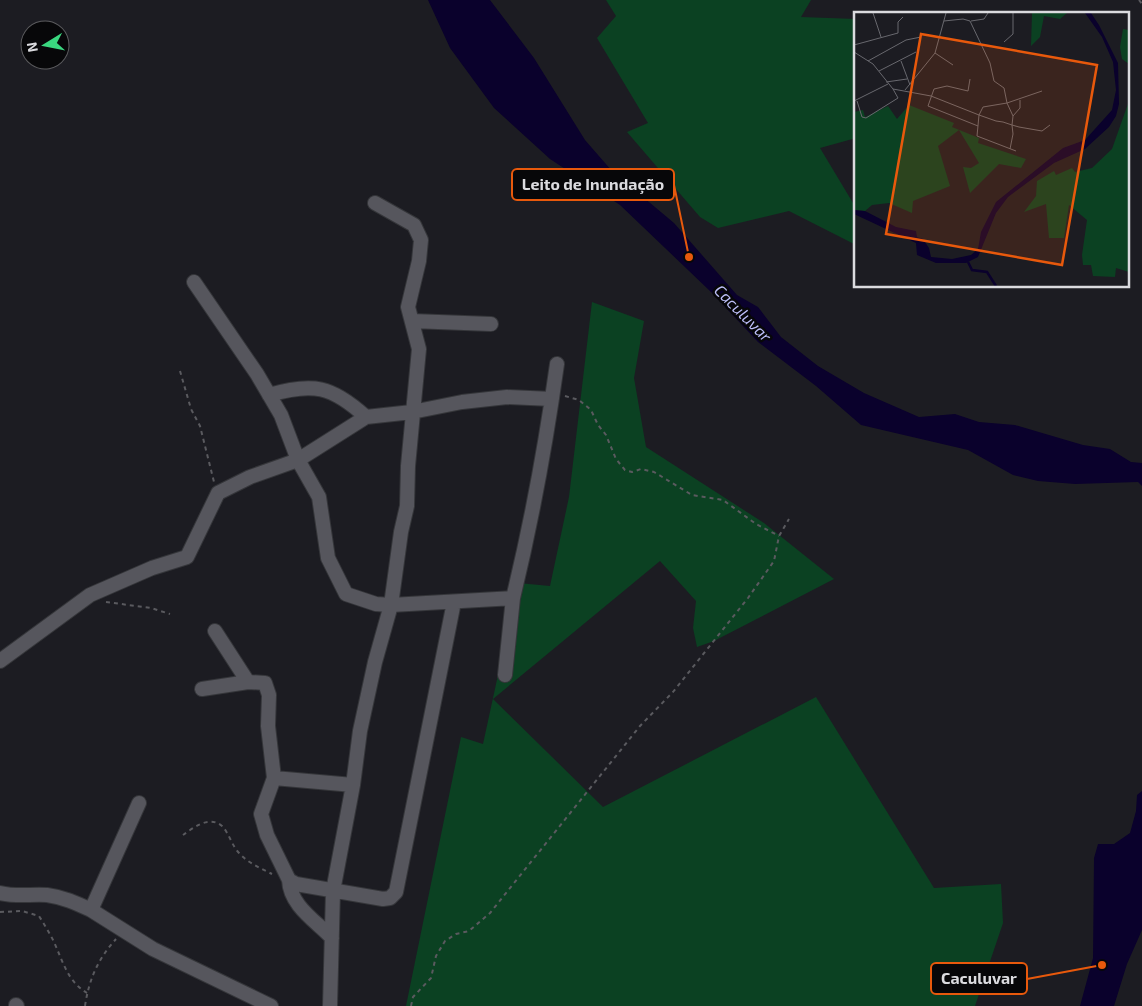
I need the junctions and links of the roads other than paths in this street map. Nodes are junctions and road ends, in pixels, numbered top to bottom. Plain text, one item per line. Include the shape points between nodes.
1 (375, 203) dead end
2 (194, 282) dead end
3 (412, 320) junction
4 (491, 324) dead end
5 (557, 364) dead end
6 (269, 394) junction
7 (552, 397) junction
8 (412, 412) junction
9 (366, 417) junction
10 (298, 460) junction
11 (512, 598) junction
12 (454, 602) junction
13 (391, 605) junction
14 (216, 631) dead end
15 (0, 661) edge
16 (505, 675) dead end
17 (248, 682) junction
18 (202, 689) dead end
19 (274, 778) junction
20 (353, 784) junction
21 (140, 803) dead end
22 (289, 880) junction
23 (333, 891) junction
24 (0, 893) edge
25 (91, 910) junction
26 (332, 938) junction
27 (272, 1006) edge
28 (330, 1006) edge

1 - 3 street via 414,226 421,240 408,306
2 - 6 street
3 - 4 street
3 - 8 street via 419,349
5 - 7 street
6 - 9 street via 312,387 331,392
6 - 10 street via 281,415
7 - 8 street via 507,397
7 - 11 street via 536,500
8 - 9 street
8 - 13 street via 407,506 400,532
9 - 10 street
10 - 13 street via 319,497 328,558 346,594 376,604
10 - 15 street via 250,477 218,494 187,557 152,568 90,595
11 - 12 street
11 - 16 street
12 - 13 street
12 - 23 street via 396,892 383,899
13 - 20 street via 360,731
14 - 17 street
17 - 18 street
17 - 19 street via 265,683 268,689
19 - 20 street
19 - 22 street via 261,814 267,835
20 - 23 street
21 - 25 street
22 - 23 street
22 - 26 street via 289,889 302,911
23 - 26 street
24 - 25 street via 17,897 46,895
25 - 27 street via 153,949
26 - 28 street

